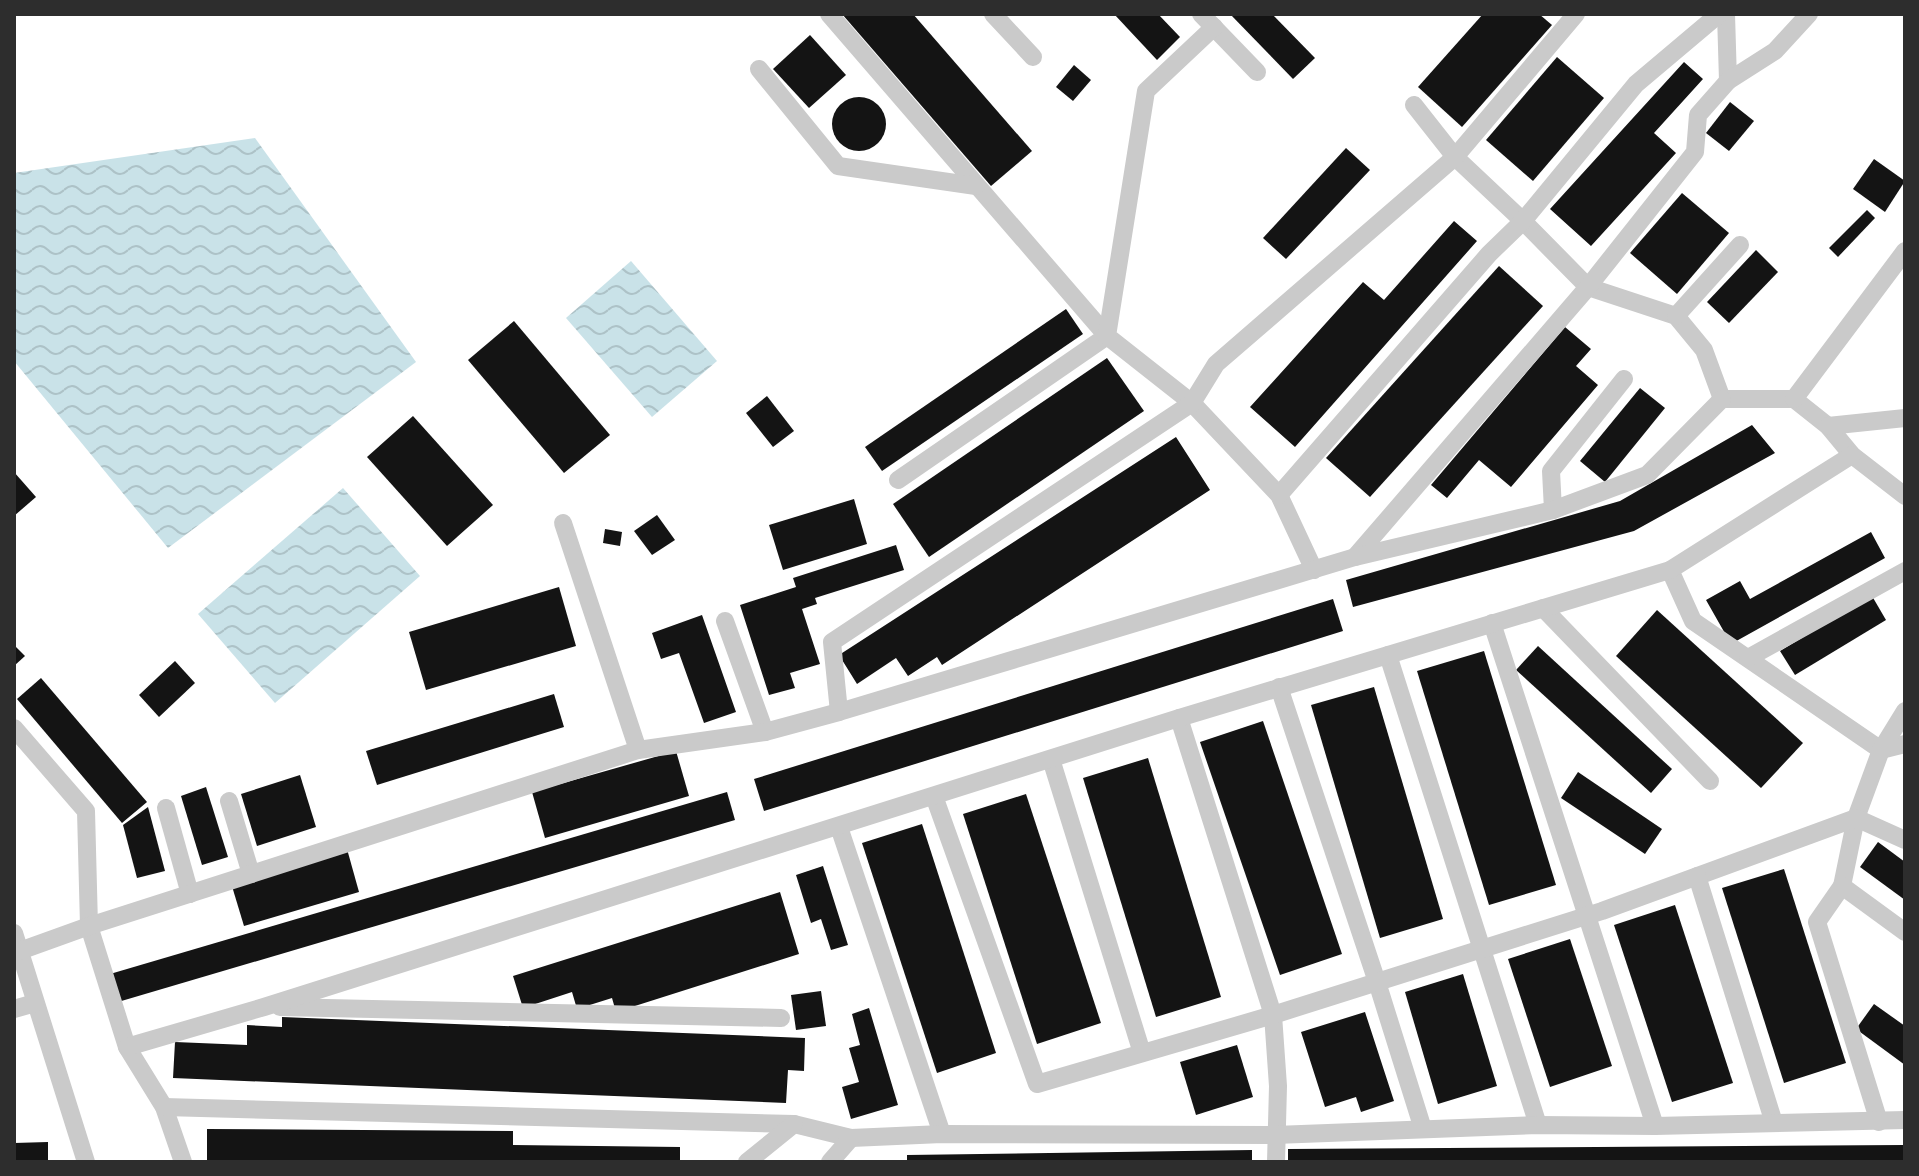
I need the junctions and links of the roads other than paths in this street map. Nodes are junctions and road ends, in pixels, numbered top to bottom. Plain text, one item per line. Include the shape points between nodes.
1 (829, 14) edge
2 (993, 14) edge
3 (1576, 14) edge
4 (1719, 14) edge
5 (1726, 14) edge
6 (1809, 14) edge
7 (1207, 21) edge
8 (1033, 57) dead end
9 (759, 69) dead end
10 (1257, 72) dead end
11 (1728, 81) junction
12 (1414, 105) dead end
13 (1455, 157) junction
14 (976, 186) junction
15 (1523, 221) junction
16 (1740, 245) dead end
17 (1905, 251) edge
18 (1588, 287) junction
19 (1676, 316) junction
20 (1107, 336) junction
21 (1624, 379) dead end
22 (1722, 399) junction
23 (1794, 399) junction
24 (1192, 403) junction
25 (1905, 418) edge
26 (1828, 426) junction
27 (1852, 455) junction
28 (898, 480) dead end
29 (1279, 495) junction
30 (1905, 496) edge
31 (1553, 510) junction
32 (563, 523) dead end
33 (1355, 557) junction
34 (1314, 570) junction
35 (1670, 570) junction
36 (1905, 571) edge
37 (1543, 608) junction
38 (725, 621) dead end
39 (1492, 623) junction
40 (1388, 655) junction
41 (1748, 658) junction
42 (1279, 687) junction
43 (1905, 711) edge
44 (839, 712) junction
45 (1179, 718) junction
46 (14, 728) edge
47 (765, 732) junction
48 (1905, 744) edge
49 (638, 750) junction
50 (1881, 750) junction
51 (1051, 759) junction
52 (1710, 781) dead end
53 (934, 796) junction
54 (229, 801) dead end
55 (166, 808) dead end
56 (1856, 818) junction
57 (839, 827) junction
58 (1905, 840) edge
59 (251, 874) junction
60 (1697, 876) junction
61 (1842, 886) junction
62 (190, 894) junction
63 (1587, 916) junction
64 (89, 926) junction
65 (1905, 932) edge
66 (16, 946) edge
67 (1481, 949) junction
68 (1377, 982) junction
69 (35, 1003) junction
70 (264, 1007) junction
71 (14, 1009) edge
72 (1273, 1015) junction
73 (781, 1018) dead end
74 (127, 1047) junction
75 (1142, 1053) junction
76 (164, 1107) junction
77 (1905, 1120) edge
78 (1879, 1122) junction
79 (1774, 1123) junction
80 (794, 1124) junction
81 (1538, 1125) junction
82 (1655, 1126) junction
83 (1423, 1129) junction
84 (942, 1134) junction
85 (1275, 1135) junction
86 (851, 1138) junction
87 (86, 1162) edge
88 (183, 1162) edge
89 (747, 1162) edge
90 (830, 1162) edge
91 (1276, 1162) edge

1 - 14 lane
2 - 8 lane
3 - 13 lane
4 - 15 lane via 1636,84
5 - 11 lane
6 - 11 lane via 1775,51
7 - 10 lane
7 - 20 lane via 1146,91
9 - 14 lane via 838,166
11 - 18 lane via 1698,115 1695,152
12 - 13 lane
13 - 15 lane
13 - 24 lane via 1216,364
14 - 20 lane
15 - 18 lane
15 - 29 lane
16 - 19 lane
17 - 23 lane
18 - 19 lane
18 - 33 lane
19 - 22 lane via 1704,350
20 - 24 lane
20 - 28 lane
21 - 31 lane via 1551,471
22 - 23 lane
22 - 31 lane via 1647,475
23 - 26 lane
24 - 29 lane
24 - 44 lane via 832,642
25 - 26 lane
26 - 27 lane
27 - 30 lane
27 - 35 lane
29 - 34 lane
31 - 33 lane
32 - 49 lane
33 - 34 lane
34 - 44 lane
35 - 37 lane
35 - 41 lane via 1693,621
36 - 41 lane
37 - 39 lane
37 - 52 lane
38 - 47 lane
39 - 40 lane
39 - 63 lane
40 - 42 lane
40 - 67 lane
41 - 50 lane
42 - 45 lane
42 - 68 lane
43 - 50 lane
44 - 47 lane
45 - 51 lane
45 - 72 lane
46 - 64 lane via 86,811
47 - 49 lane
48 - 50 lane
49 - 59 lane
50 - 56 lane
51 - 53 lane
51 - 75 lane
53 - 57 lane
53 - 75 lane via 1037,1084
54 - 59 lane
55 - 62 lane
56 - 58 lane
56 - 60 lane
56 - 61 lane
57 - 70 lane
57 - 84 lane
59 - 62 lane
60 - 63 lane
60 - 79 lane
61 - 65 lane
61 - 78 lane via 1817,922
62 - 64 lane
63 - 67 lane
63 - 82 lane
64 - 66 lane
64 - 74 lane
66 - 69 lane
67 - 68 lane
67 - 81 lane
68 - 72 lane
68 - 83 lane
69 - 71 lane
69 - 87 lane
70 - 73 lane
70 - 74 lane
72 - 75 lane
72 - 85 lane
74 - 76 lane
76 - 80 lane
76 - 88 lane
77 - 78 lane
78 - 79 lane
79 - 82 lane
80 - 86 lane
80 - 89 lane
81 - 82 lane
81 - 83 lane
83 - 85 lane
84 - 85 lane
84 - 86 lane
85 - 91 lane
86 - 90 lane

